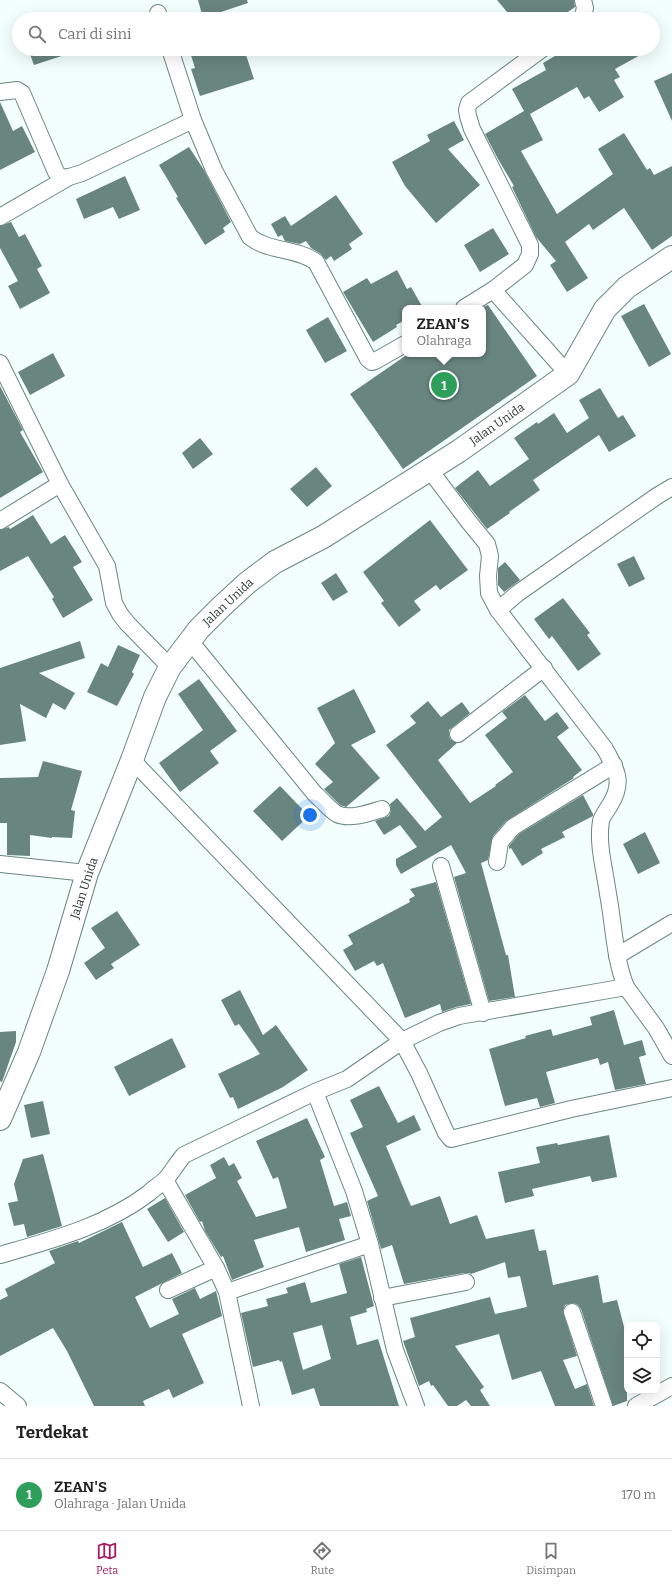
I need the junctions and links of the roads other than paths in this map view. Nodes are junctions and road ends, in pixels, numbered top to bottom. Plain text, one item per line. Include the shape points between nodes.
1 (583, 0) edge
2 (584, 12) edge
3 (172, 56) edge
4 (533, 56) edge
5 (0, 92) edge
6 (193, 120) junction
7 (69, 177) junction
8 (0, 216) edge
9 (672, 257) edge
10 (493, 290) junction
11 (469, 305) edge
12 (402, 346) edge
13 (0, 363) edge
14 (568, 374) junction
15 (5, 384) edge
16 (429, 469) junction
17 (60, 484) junction
18 (672, 487) edge
19 (0, 521) edge
20 (498, 610) junction
21 (190, 641) junction
22 (170, 667) junction
23 (544, 668) junction
24 (458, 734) dead end
25 (132, 760) junction
26 (614, 765) junction
27 (382, 809) dead end
28 (497, 862) dead end
29 (0, 864) edge
30 (441, 866) dead end
31 (88, 873) junction
32 (672, 923) edge
33 (617, 956) junction
34 (626, 987) junction
35 (483, 1013) junction
36 (402, 1041) junction
37 (672, 1056) edge
38 (672, 1088) edge
39 (315, 1092) junction
40 (0, 1119) edge
41 (165, 1180) junction
42 (370, 1244) junction
43 (0, 1255) edge
44 (216, 1268) junction
45 (466, 1282) dead end
46 (168, 1290) dead end
47 (226, 1292) junction
48 (382, 1298) junction
49 (572, 1312) dead end
50 (672, 1386) edge
51 (0, 1391) edge
52 (18, 1406) edge
53 (251, 1406) edge
54 (416, 1406) edge
55 (604, 1406) edge
56 (636, 1406) edge

1 - 2 street
3 - 6 street
4 - 10 street via 469,103 467,110 472,129 530,245 530,254 525,265
5 - 7 street via 17,90 22,93 56,172 60,178
6 - 7 street
6 - 12 street via 214,170 250,237 258,243 309,257 316,262 368,359 372,362
7 - 8 street
9 - 14 street, Jalan Unida via 626,288 605,309
10 - 11 street
10 - 14 street
13 - 15 street
14 - 16 street, Jalan Unida via 495,427
15 - 17 street
16 - 20 street via 487,544 490,556 489,593
16 - 21 street, Jalan Unida via 323,537 275,562 221,606
17 - 19 street
17 - 22 street via 107,566 114,603 120,614
18 - 20 street via 518,593
20 - 23 street
21 - 22 street, Jalan Unida
21 - 27 street via 315,794 337,814 353,816
22 - 25 street, Jalan Unida via 155,697
23 - 24 street
23 - 26 street via 605,749
25 - 31 street, Jalan Unida
25 - 36 street
26 - 28 street via 513,827 500,842
26 - 33 street via 618,778 616,794 601,820 601,855
29 - 31 street
30 - 35 street
31 - 40 street, Jalan Unida via 58,971 29,1052
32 - 33 street
33 - 34 street
34 - 35 street
34 - 37 street via 656,1028
35 - 36 street via 458,1016
36 - 38 street via 446,1134 451,1139 571,1109
36 - 39 street via 347,1079
39 - 41 street via 184,1155
39 - 42 street via 354,1191
41 - 43 street via 142,1198 111,1216 62,1237
41 - 44 street
42 - 47 street
42 - 48 street
44 - 46 street
44 - 47 street
45 - 48 street
47 - 53 street
48 - 54 street via 395,1350
49 - 55 street
50 - 56 street
51 - 52 street

